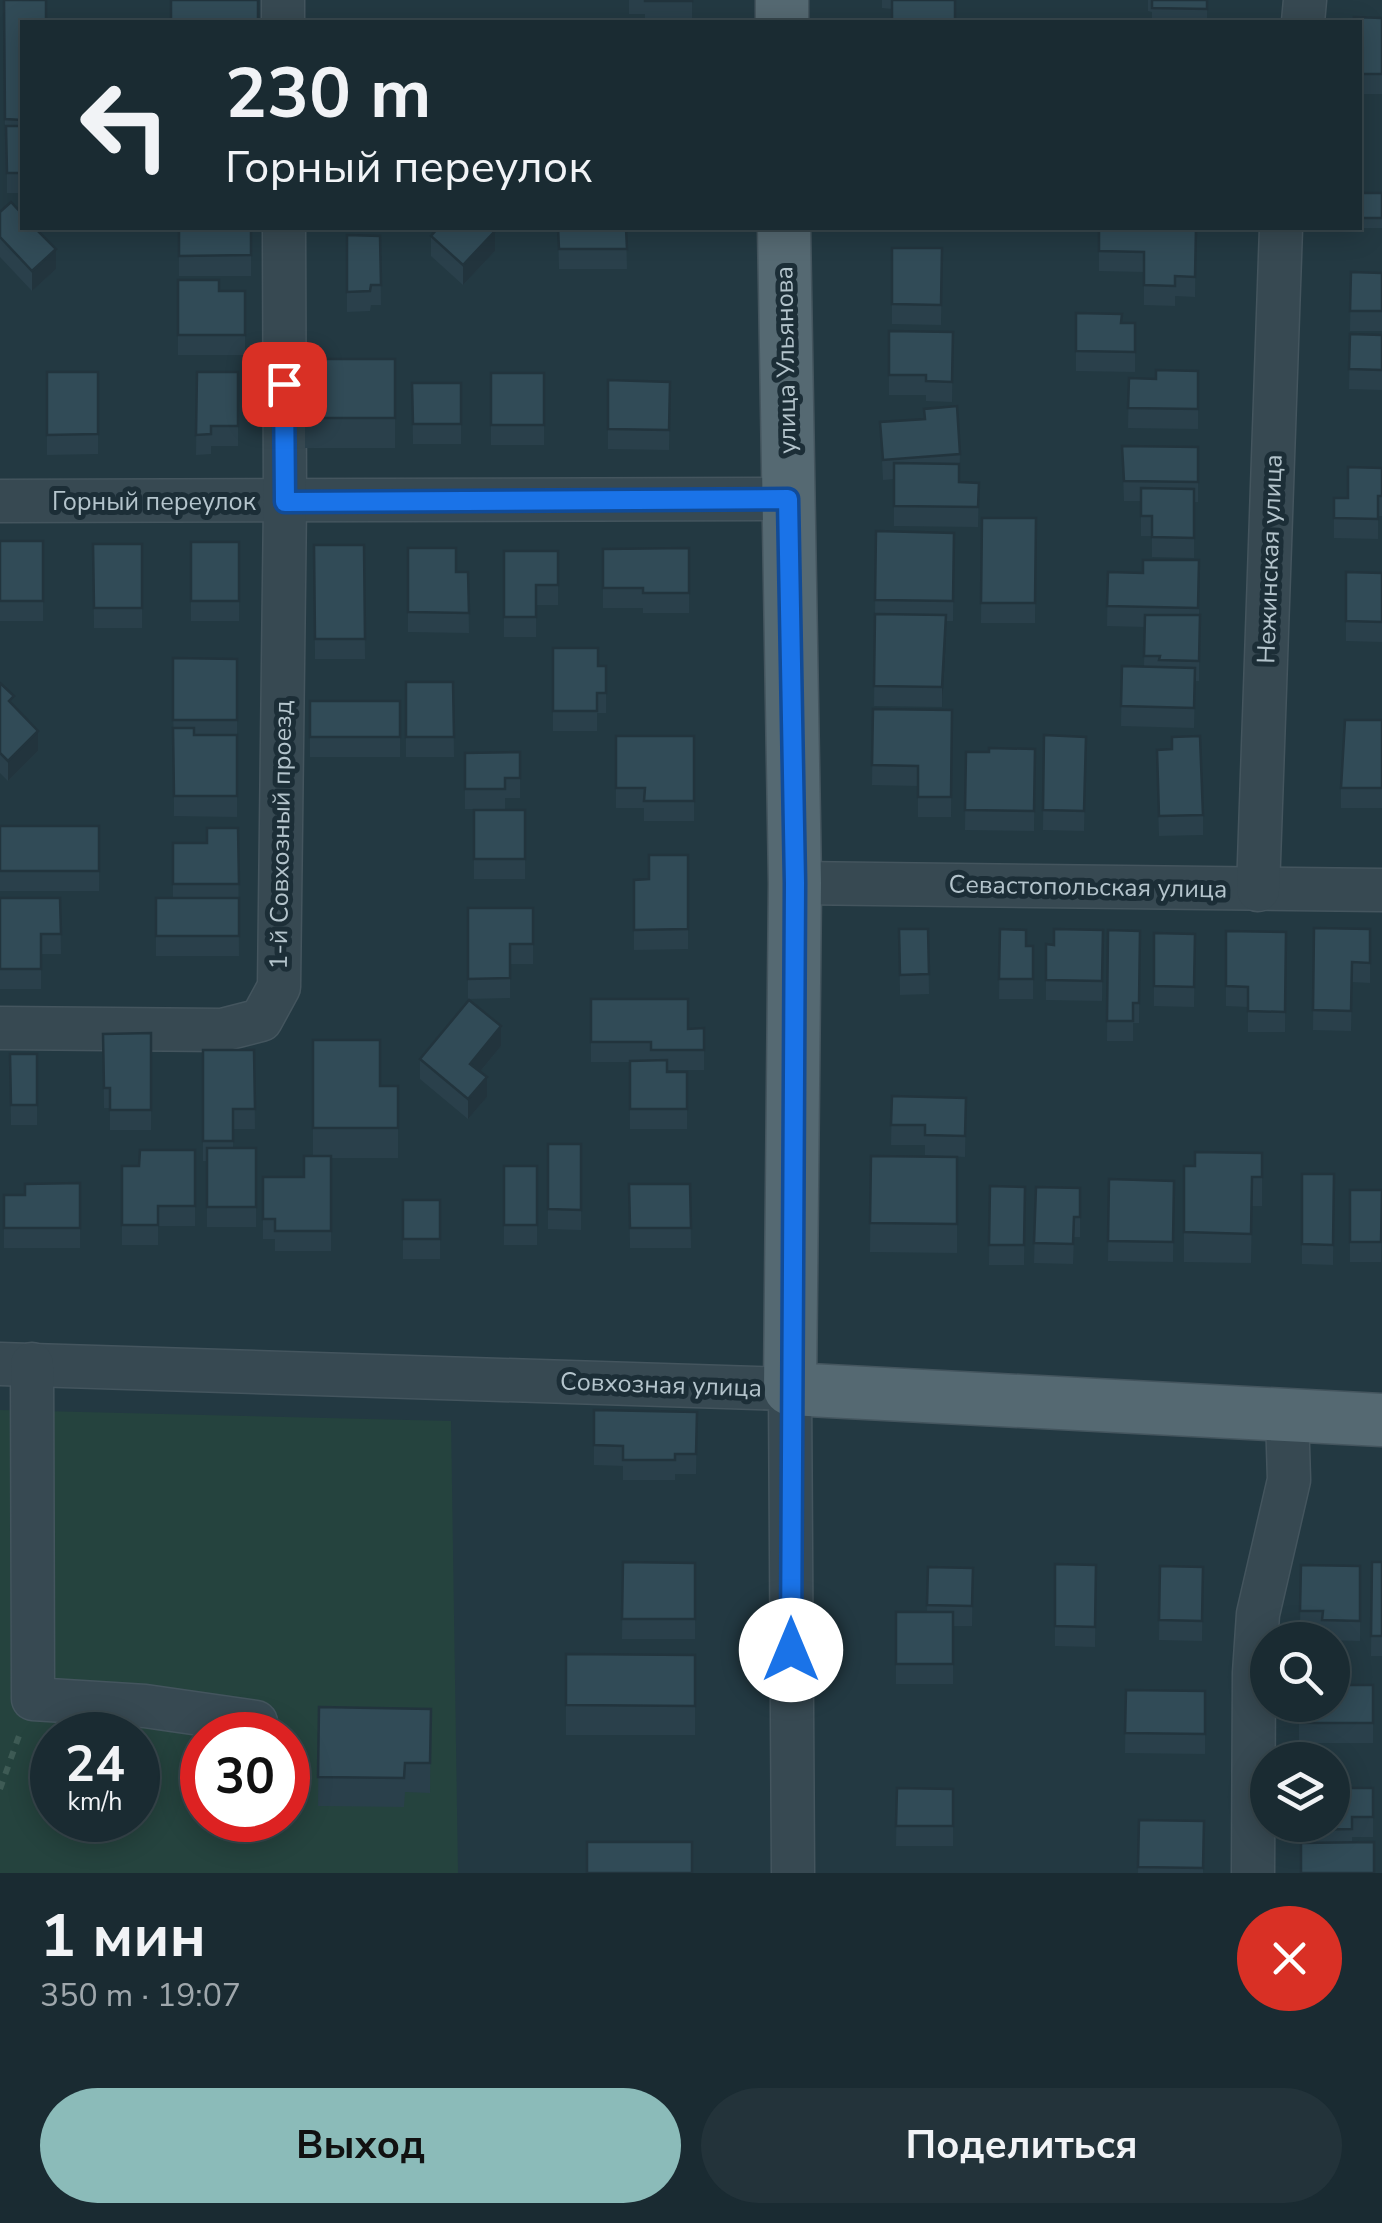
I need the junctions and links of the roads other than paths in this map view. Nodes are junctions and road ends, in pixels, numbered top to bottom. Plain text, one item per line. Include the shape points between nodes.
1 (284, 230) edge
2 (784, 230) edge
3 (1281, 230) edge
4 (788, 499) junction
5 (0, 501) edge
6 (285, 502) junction
7 (795, 883) junction
8 (1258, 890) junction
9 (1382, 890) edge
10 (0, 1028) edge
11 (16, 1364) edge
12 (790, 1389) junction
13 (1287, 1416) junction
14 (1382, 1420) edge
15 (187, 1712) edge
16 (792, 1873) edge
17 (1253, 1873) edge

1 - 6 street, 1-й Совхозный проезд
2 - 4 main road, улица Ульянова
3 - 8 street, Нежинская улица
4 - 6 street, Горный переулок
4 - 7 main road, улица Ульянова
5 - 6 street, Горный переулок
6 - 10 street, 1-й Совхозный проезд via 279,986 261,1020 222,1030
7 - 8 street, Севастопольская улица
7 - 12 main road, улица Ульянова
8 - 9 street, Севастопольская улица
11 - 12 street, Совхозная улица
11 - 15 street via 33,1699
12 - 13 main road, Совхозная улица
12 - 16 street, улица Ульянова
13 - 14 main road, Совхозная улица
13 - 17 street via 1289,1480 1258,1614

